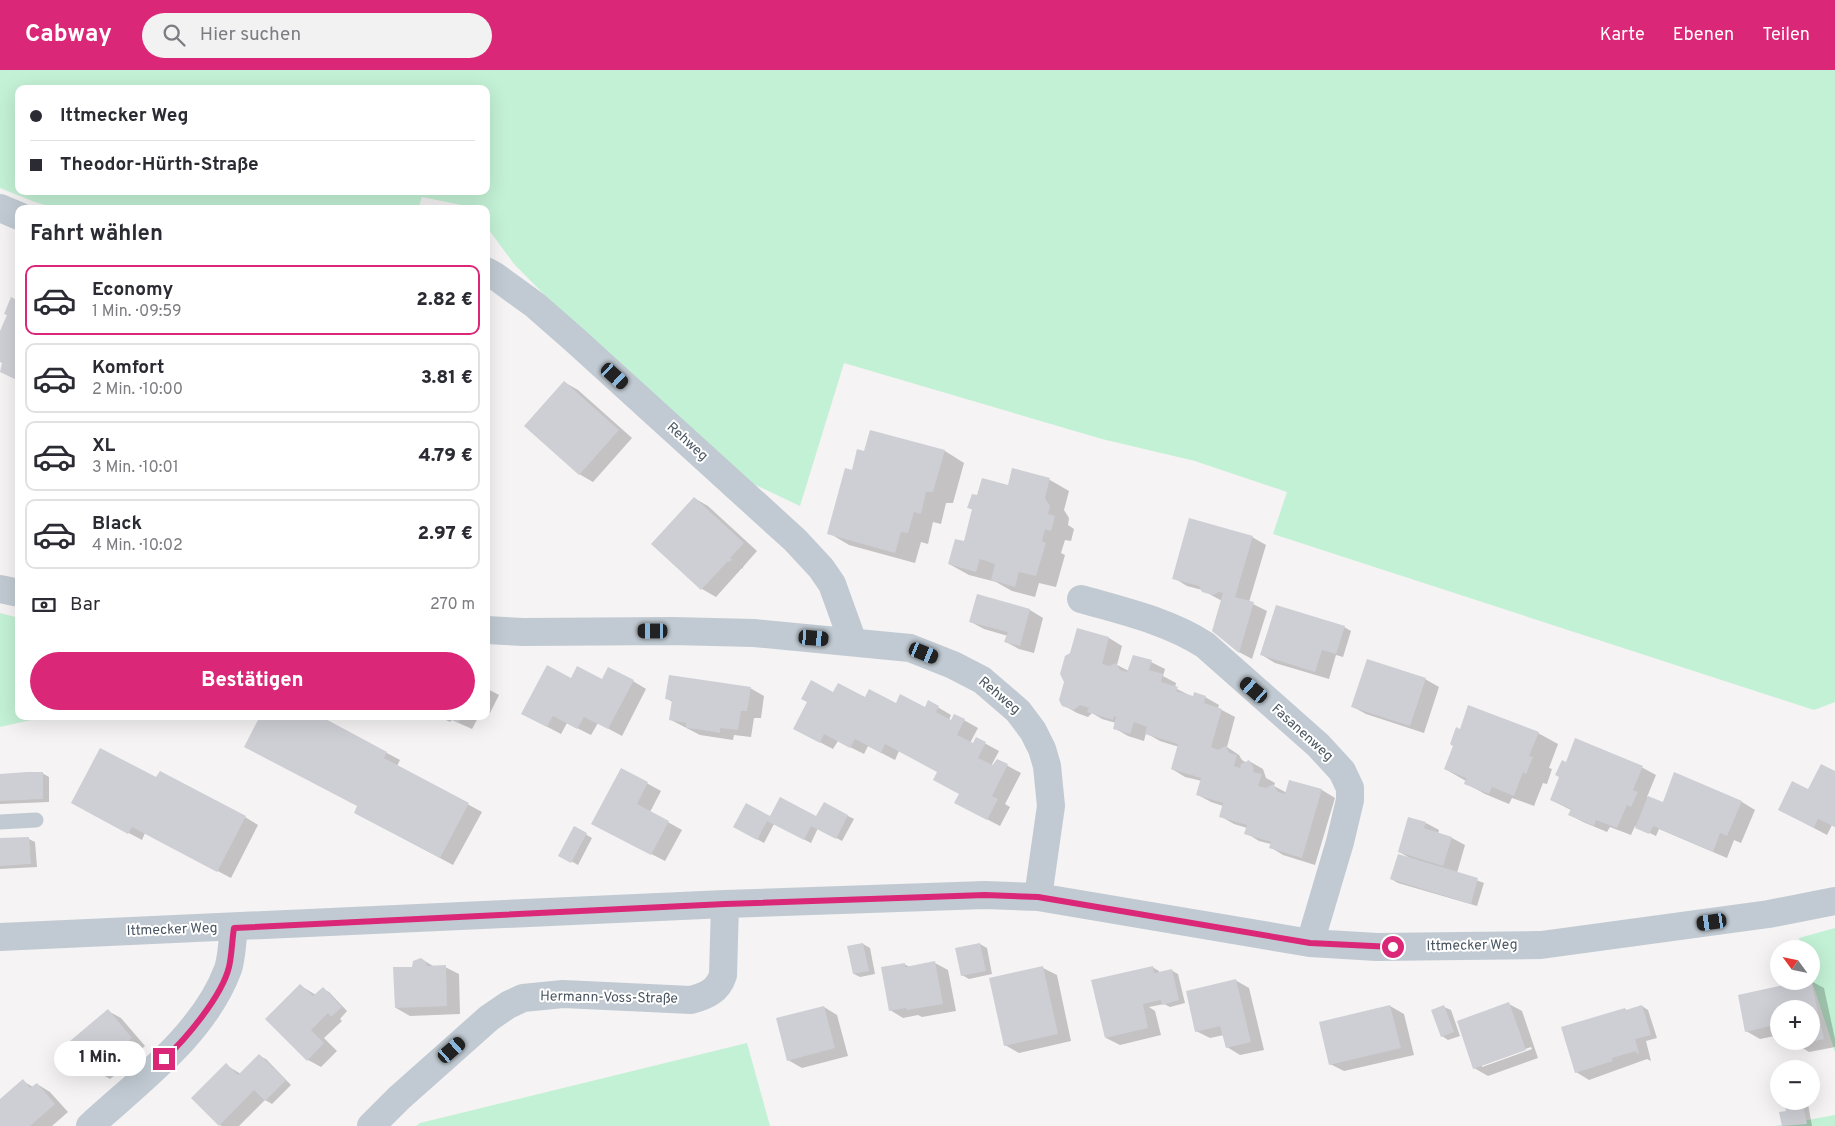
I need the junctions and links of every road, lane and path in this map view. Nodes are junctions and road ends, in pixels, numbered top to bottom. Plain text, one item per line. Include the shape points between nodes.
1 (0, 208) edge
2 (15, 214) edge
3 (490, 273) edge
4 (0, 588) edge
5 (15, 592) edge
6 (1081, 599) dead end
7 (490, 630) edge
8 (853, 642) junction
9 (36, 820) dead end
10 (0, 822) edge
11 (1038, 897) junction
12 (1835, 901) edge
13 (725, 904) junction
14 (234, 928) junction
15 (0, 937) edge
16 (1310, 943) junction
17 (90, 1126) edge
18 (371, 1126) edge

1 - 2 street
3 - 8 street, Rehweg via 535,305 795,540 832,584
4 - 5 street
6 - 16 street, Fasanenweg via 1190,635 1318,745 1342,771 1350,788 1350,800
7 - 8 street, Rehweg via 672,631
8 - 11 street, Rehweg via 910,648 953,665 982,680 1001,695 1033,731 1048,766 1051,806
9 - 10 lane
11 - 13 street, Ittmecker Weg via 985,895
11 - 16 street, Ittmecker Weg
12 - 16 street, Ittmecker Weg via 1769,914 1541,945 1386,947
13 - 14 street, Ittmecker Weg
13 - 18 street, Hermann-Voss-Straße via 723,975 720,983 705,996 691,1000 563,994 523,998 489,1018
14 - 15 street, Ittmecker Weg
14 - 17 street via 229,968 212,1002 178,1046

